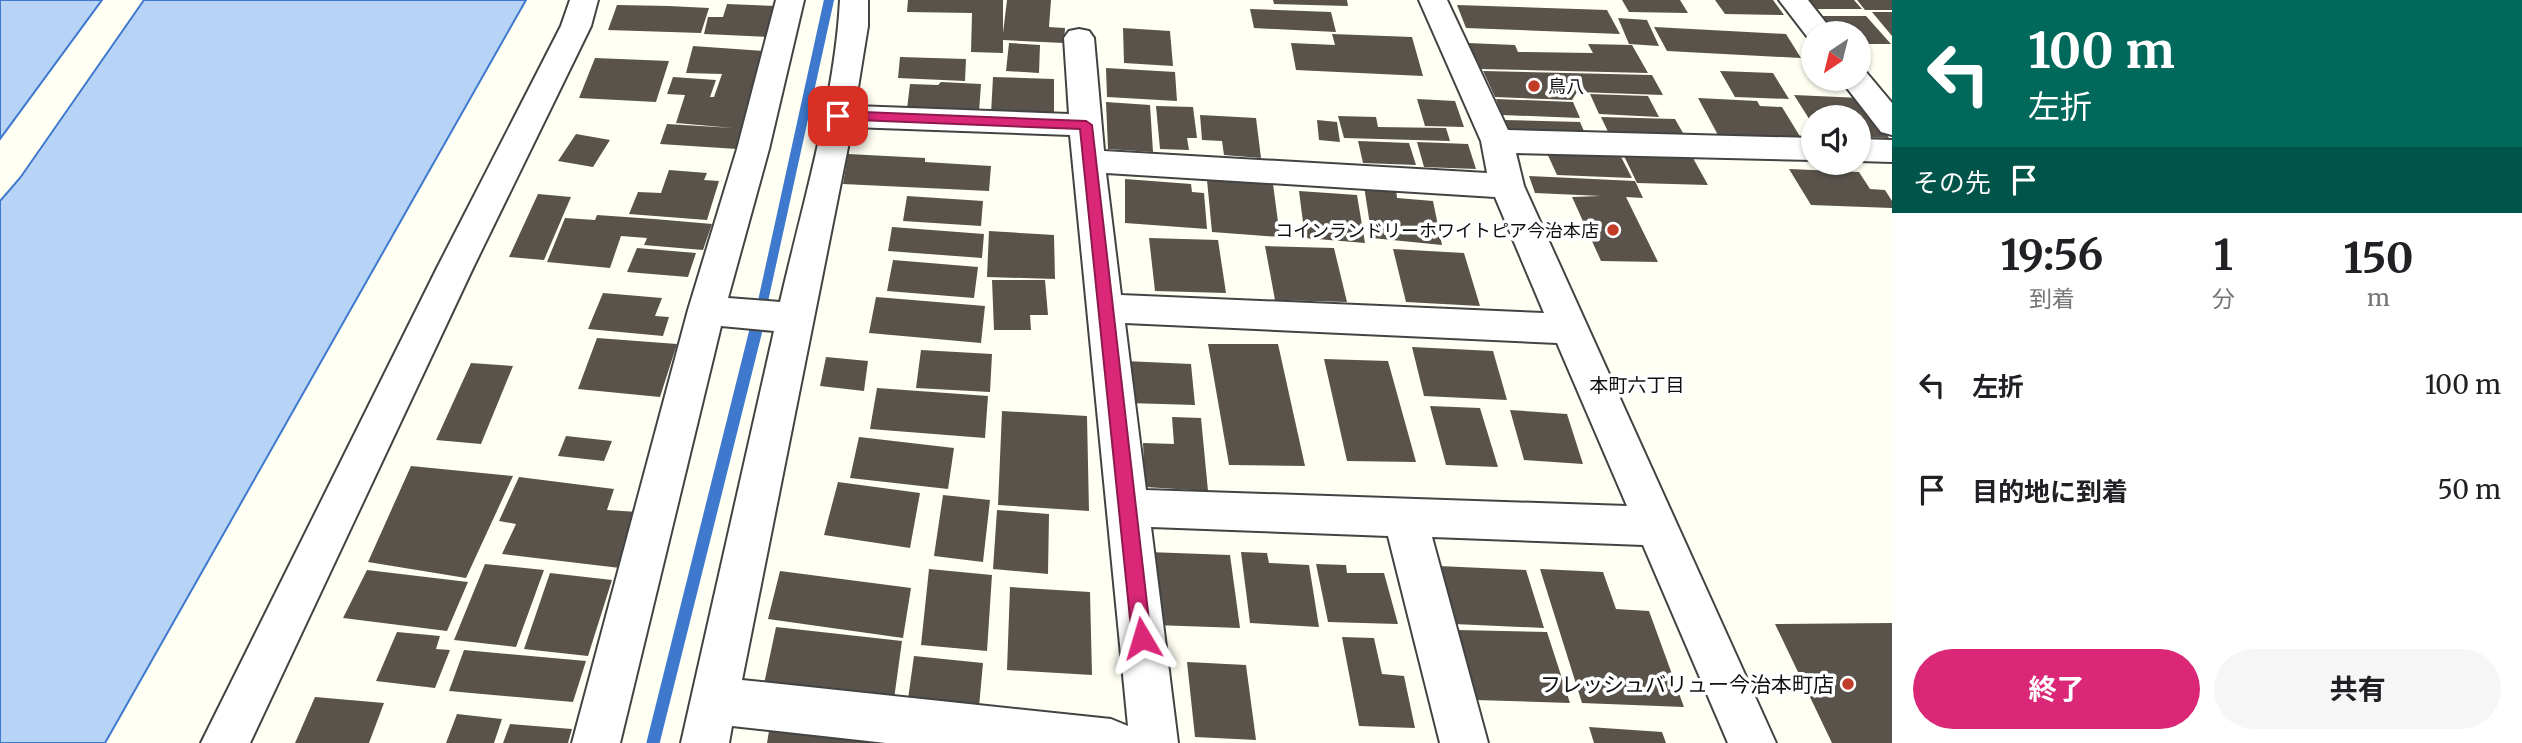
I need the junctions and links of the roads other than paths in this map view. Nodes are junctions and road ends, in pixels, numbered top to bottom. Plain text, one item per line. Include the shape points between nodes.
1 (584, 0) edge
2 (790, 0) edge
3 (855, 0) edge
4 (1433, 0) edge
5 (1793, 0) edge
6 (1810, 21) edge
7 (1079, 38) dead end
8 (1865, 91) edge
9 (838, 116) junction
10 (1892, 124) edge
11 (1497, 141) junction
12 (1087, 143) junction
13 (1801, 149) edge
14 (1871, 150) edge
15 (1892, 151) edge
16 (1507, 186) junction
17 (1104, 307) junction
18 (720, 311) junction
19 (791, 317) junction
20 (1570, 329) junction
21 (1126, 508) junction
22 (1405, 517) junction
23 (1657, 526) junction
24 (710, 722) edge
25 (225, 743) edge
26 (596, 743) edge
27 (1111, 743) edge
28 (1154, 743) edge
29 (1464, 743) edge
30 (1752, 743) edge

1 - 25 street via 576,26
2 - 18 street
3 - 9 street
4 - 11 street
5 - 6 street
7 - 12 street
8 - 10 street
9 - 12 street
9 - 19 street
11 - 13 street
11 - 16 street
12 - 16 street
12 - 17 street
14 - 15 street
16 - 20 street
17 - 20 street
17 - 21 street
18 - 19 street
18 - 26 street
19 - 24 street
20 - 23 street
21 - 22 street
21 - 28 street
22 - 23 street
22 - 29 street
23 - 30 street
24 - 27 street

